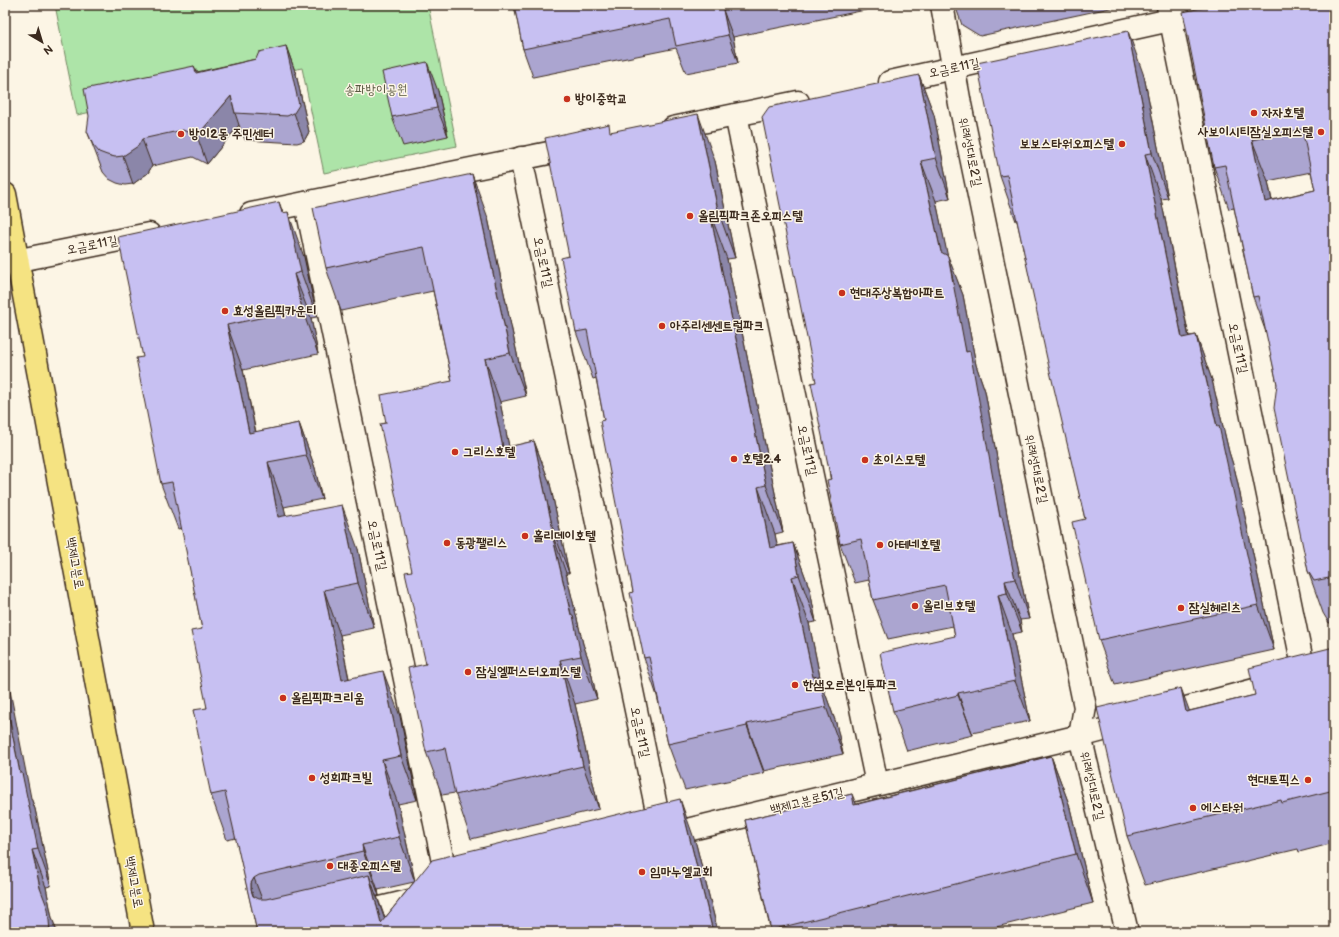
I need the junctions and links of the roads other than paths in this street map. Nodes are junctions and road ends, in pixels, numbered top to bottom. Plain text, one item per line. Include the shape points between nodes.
1 (942, 5) edge
2 (1238, 5) edge
3 (1169, 12) edge
4 (954, 68) junction
5 (869, 86) edge
6 (814, 98) edge
7 (736, 115) junction
8 (652, 132) edge
9 (598, 143) edge
10 (521, 158) junction
11 (5, 194) edge
12 (306, 203) junction
13 (230, 218) edge
14 (168, 230) edge
15 (12, 261) edge
16 (1334, 669) edge
17 (1305, 676) junction
18 (1080, 736) junction
19 (877, 784) junction
20 (662, 836) junction
21 (639, 842) edge
22 (471, 882) edge
23 (448, 887) junction
24 (333, 919) edge
25 (143, 932) edge
26 (1127, 932) edge

1 - 4 street, 위례성대로2길
2 - 3 street, 오금로11길
3 - 4 street, 오금로11길
3 - 17 street, 오금로11길
4 - 5 street, 오금로11길
4 - 18 street, 위례성대로2길 via 1085,707
6 - 7 street
7 - 8 street
7 - 19 street, 오금로11길
9 - 10 street
10 - 12 street
10 - 20 street, 오금로11길
11 - 15 main road, 백제고분로
12 - 13 street
12 - 23 street, 오금로11길
14 - 15 street, 오금로11길
15 - 25 main road, 백제고분로
16 - 17 street, 백제고분로51길
17 - 18 street, 백제고분로51길
18 - 19 street, 백제고분로51길
18 - 26 street, 위례성대로2길
19 - 20 street, 백제고분로51길
20 - 21 street, 백제고분로51길
22 - 23 street
23 - 24 street via 432,896

